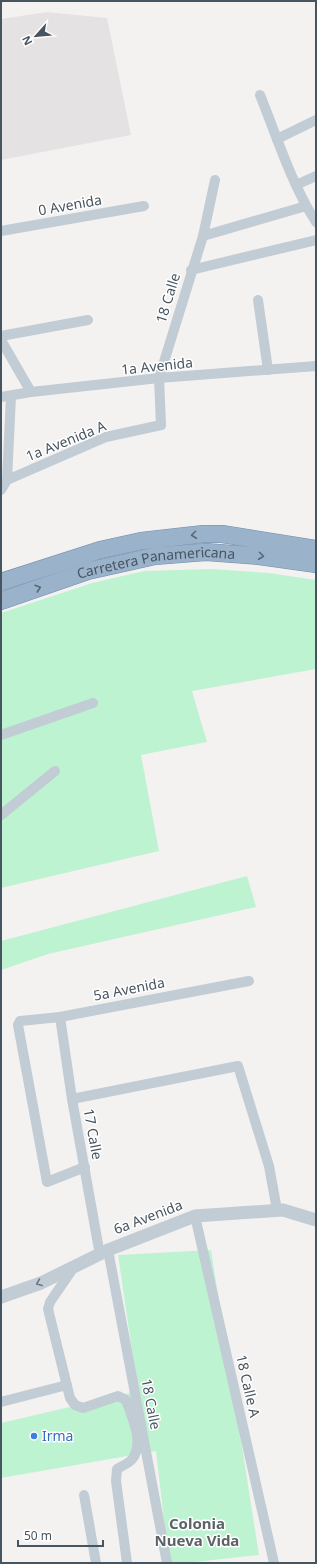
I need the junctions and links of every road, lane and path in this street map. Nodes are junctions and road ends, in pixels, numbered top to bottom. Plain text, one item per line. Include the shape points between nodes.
1 (260, 95) dead end
2 (316, 120) edge
3 (277, 139) junction
4 (316, 176) edge
5 (214, 180) dead end
6 (296, 185) junction
7 (144, 206) dead end
8 (306, 206) junction
9 (316, 222) edge
10 (1, 231) edge
11 (203, 236) junction
12 (316, 240) edge
13 (191, 270) junction
14 (258, 300) dead end
15 (88, 320) dead end
16 (1, 336) edge
17 (1, 340) edge
18 (316, 366) edge
19 (268, 370) junction
20 (159, 378) junction
21 (31, 392) junction
22 (6, 397) edge
23 (161, 425) joint
24 (7, 480) junction
25 (1, 490) edge
26 (222, 534) junction
27 (316, 538) edge
28 (316, 549) edge
29 (316, 564) edge
30 (1, 582) edge
31 (4, 602) edge
32 (93, 703) dead end
33 (1, 735) edge
34 (55, 771) dead end
35 (1, 815) edge
36 (249, 981) dead end
37 (60, 1017) junction
38 (72, 1099) junction
39 (85, 1167) junction
40 (277, 1210) junction
41 (195, 1216) junction
42 (316, 1220) edge
43 (104, 1252) junction
44 (74, 1267) junction
45 (1, 1297) edge
46 (67, 1384) junction
47 (1, 1402) edge
48 (84, 1495) dead end
49 (96, 1563) edge
50 (127, 1563) edge
51 (167, 1563) edge
52 (274, 1563) edge

1 - 3 street
2 - 3 street
3 - 6 street
4 - 6 street
5 - 11 street, 18 Calle
6 - 8 street
7 - 10 street, 0 Avenida
8 - 9 street
8 - 11 street
11 - 13 street, 18 Calle
12 - 13 street
13 - 20 street, 18 Calle
14 - 19 street
15 - 16 street
17 - 21 street
18 - 19 street, 1a Avenida
19 - 20 street, 1a Avenida
20 - 21 street, 1a Avenida
20 - 23 street, 18 Calle
21 - 22 street, 1a Avenida
22 - 24 street
23 - 24 street, 1a Avenida A via 106,437
24 - 25 street
26 - 27 highway via 271,532
26 - 28 highway, Carretera Panamericana
26 -> 30 highway, Carretera Panamericana via 141,541 100,550
31 -> 29 highway, Carretera Panamericana via 88,571 155,556 206,552
32 - 33 street
34 - 35 street
36 - 37 street, 5a Avenida
37 - 38 street, 17 Calle
37 - 39 street, 5a Avenida via 20,1021 18,1025 47,1182
38 - 39 street, 17 Calle
38 - 40 street via 238,1066 269,1166
39 - 43 street, 17 Calle
40 - 41 street, 6a Avenida
40 - 42 street, 6a Avenida
41 - 43 street, 6a Avenida
41 - 52 street, 18 Calle A
43 - 44 street, 6a Avenida
43 - 51 street, 18 Calle
44 -> 45 street, 6a Avenida via 41,1284
44 - 46 street via 48,1309
46 - 47 street
46 - 50 street via 70,1398 75,1405 82,1408 118,1396 126,1400 138,1446 133,1460 117,1469 116,1481
48 - 49 street

